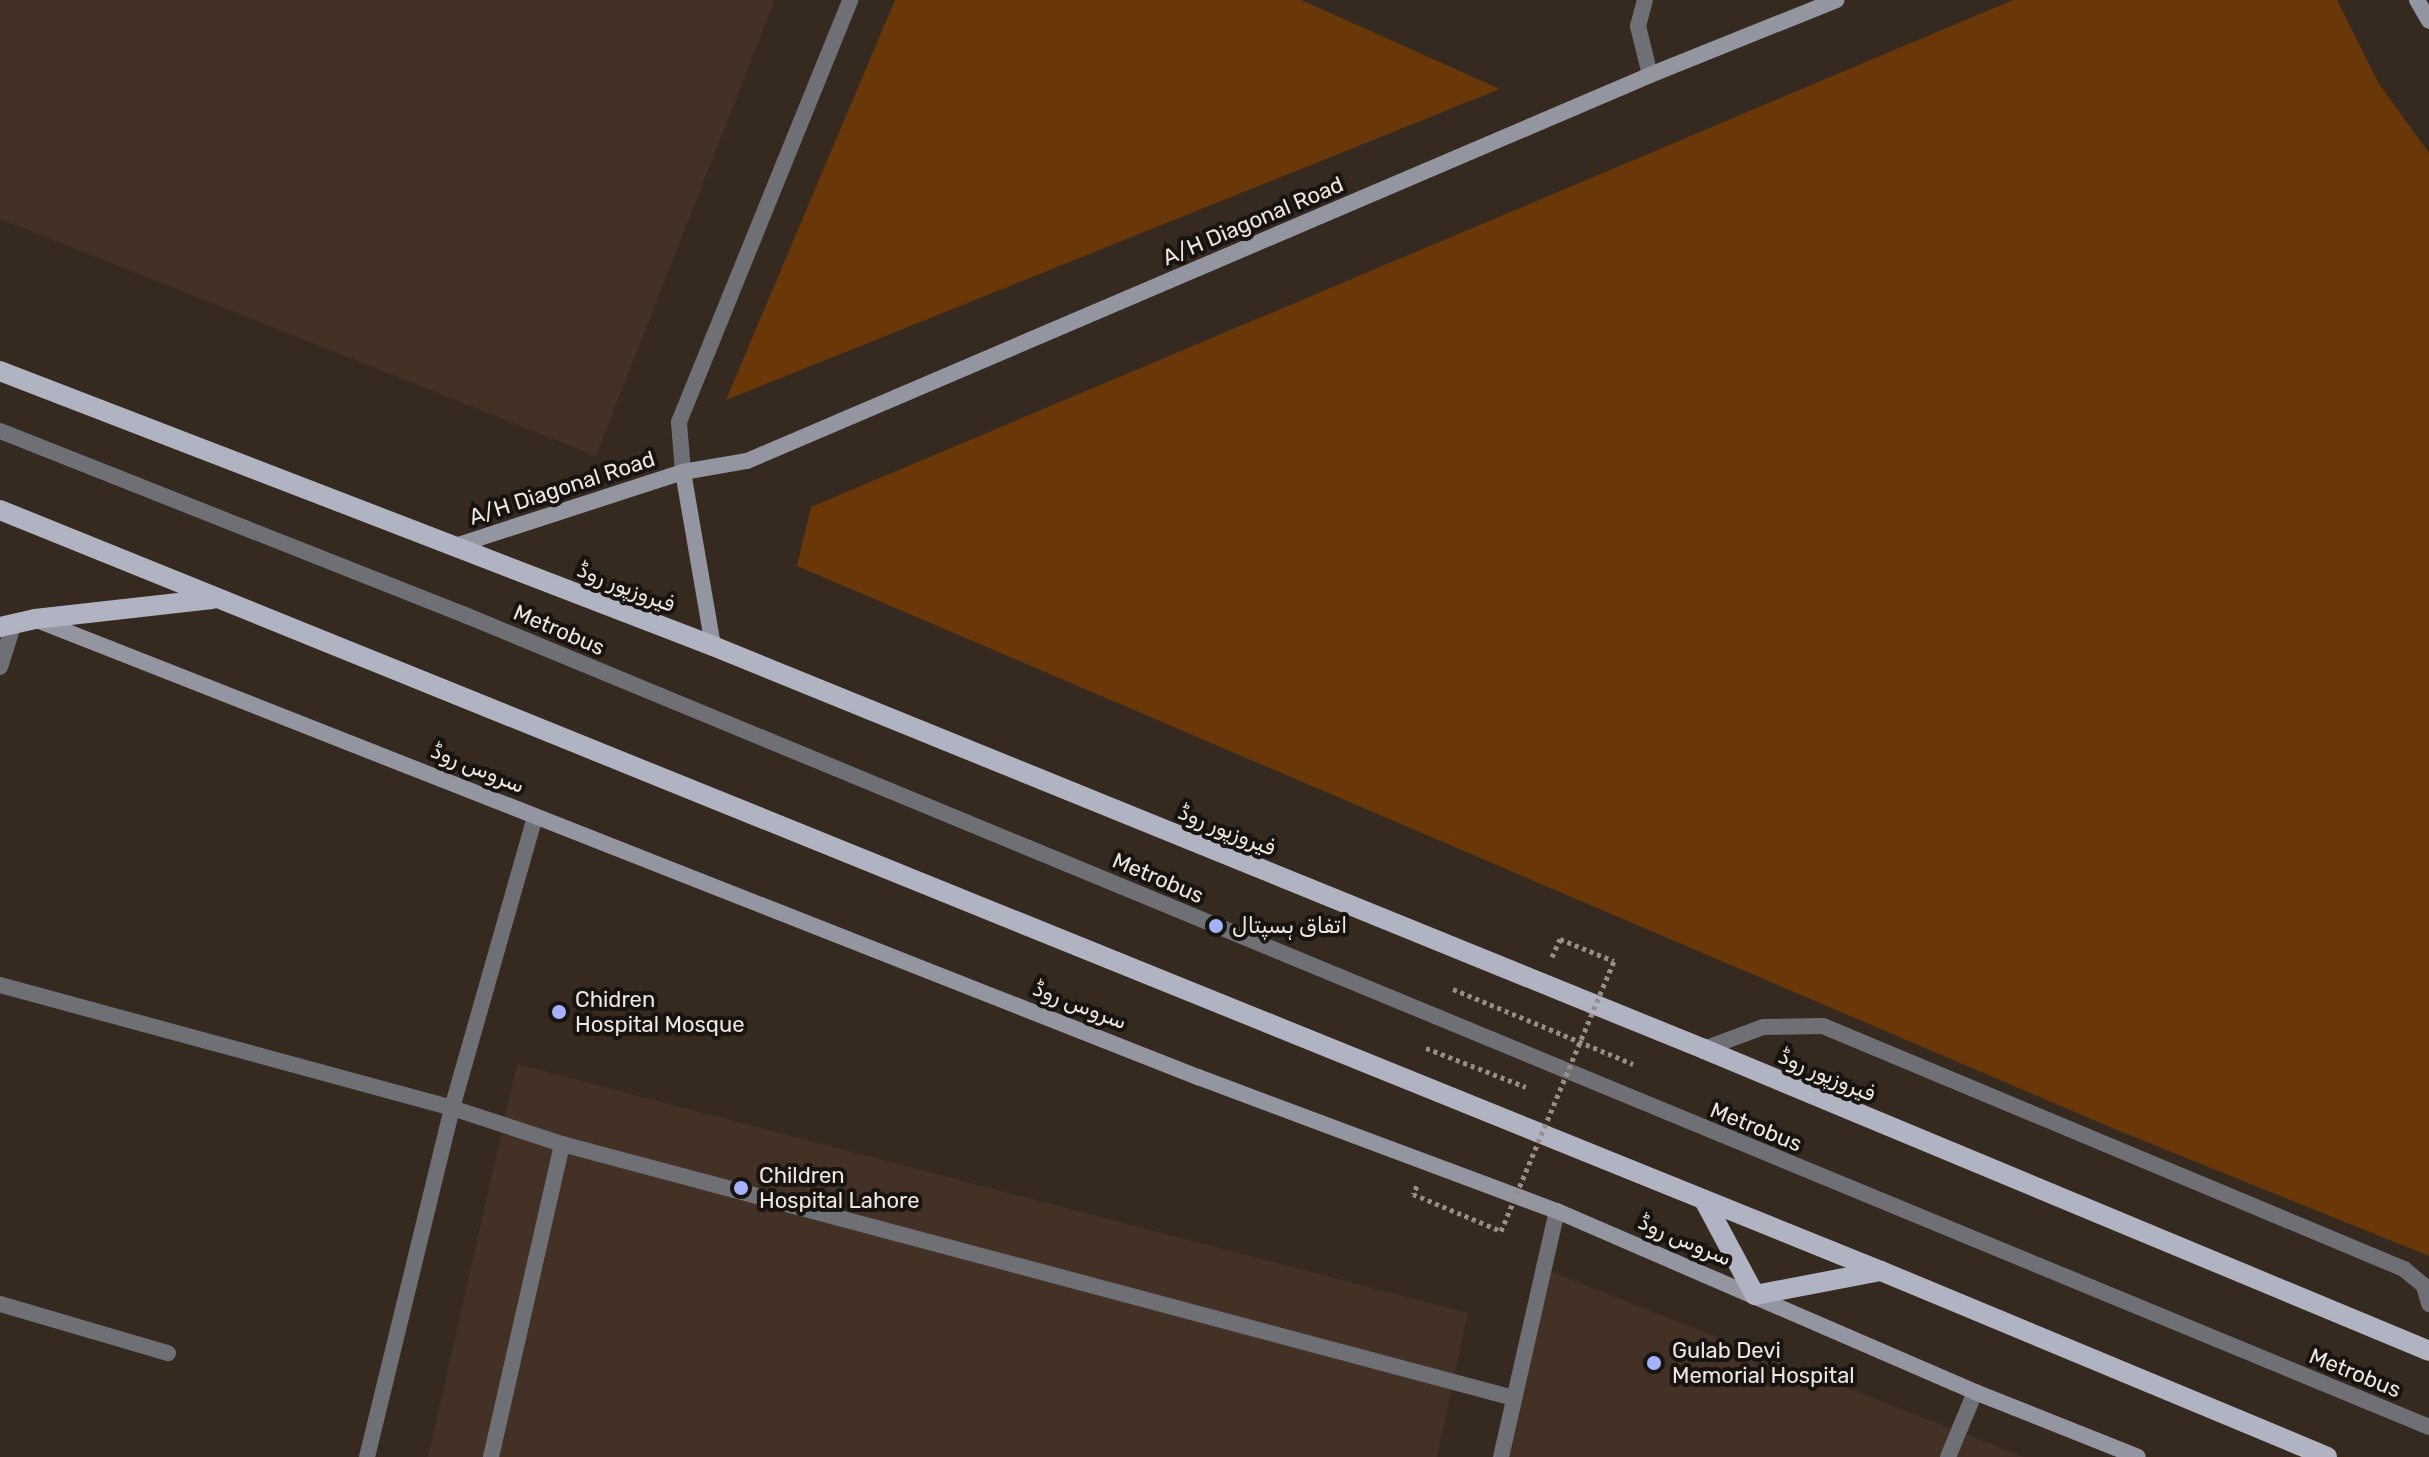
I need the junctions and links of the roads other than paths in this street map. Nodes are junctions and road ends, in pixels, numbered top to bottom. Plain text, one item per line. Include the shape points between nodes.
1 (850, 0) edge
2 (1645, 0) edge
3 (1837, 0) edge
4 (2417, 0) edge
5 (2429, 21) edge
6 (1650, 75) junction
7 (0, 371) edge
8 (0, 431) edge
9 (683, 472) junction
10 (0, 510) edge
11 (455, 546) junction
12 (216, 598) junction
13 (35, 619) junction
14 (7, 625) edge
15 (713, 646) junction
16 (0, 667) edge
17 (535, 817) junction
18 (0, 985) edge
19 (1704, 1049) junction
20 (452, 1108) junction
21 (562, 1144) junction
22 (1704, 1200) junction
23 (1557, 1211) junction
24 (1881, 1271) junction
25 (1755, 1295) junction
26 (0, 1304) edge
27 (2429, 1304) edge
28 (2429, 1351) edge
29 (168, 1353) dead end
30 (1975, 1392) junction
31 (1514, 1398) junction
32 (2429, 1427) edge
33 (367, 1457) edge
34 (491, 1457) edge
35 (1501, 1457) edge
36 (1948, 1457) edge
37 (2138, 1457) edge
38 (2327, 1457) edge

1 - 9 street via 679,422
2 - 6 street via 1638,26
3 - 6 street, A/H Diagonal Road
4 - 5 street
6 - 9 street, A/H Diagonal Road via 747,461
7 - 11 main road, فیروزپور روڈ
8 - 32 street, Metrobus via 465,615
9 - 11 street, A/H Diagonal Road
9 - 15 street, A/H Diagonal Road
10 - 12 main road
11 - 15 main road, فیروزپور روڈ
12 - 13 main road
12 - 22 main road
13 - 14 main road
13 - 17 street, سروس روڈ
14 - 16 street
15 - 19 main road, فیروزپور روڈ
17 - 20 street
17 - 23 street, سروس روڈ via 1198,1077
18 - 20 street
19 - 27 street via 1763,1027 1823,1026 2404,1269 2424,1286
19 - 28 main road, فیروزپور روڈ
20 - 21 street
20 - 33 street
21 - 31 street
21 - 34 street
22 - 24 main road
22 - 25 main road
23 - 25 street, سروس روڈ
23 - 31 street
24 - 25 main road
24 - 38 main road
25 - 30 street, سروس روڈ
26 - 29 street
30 - 36 street
30 - 37 street, سروس روڈ
31 - 35 street

